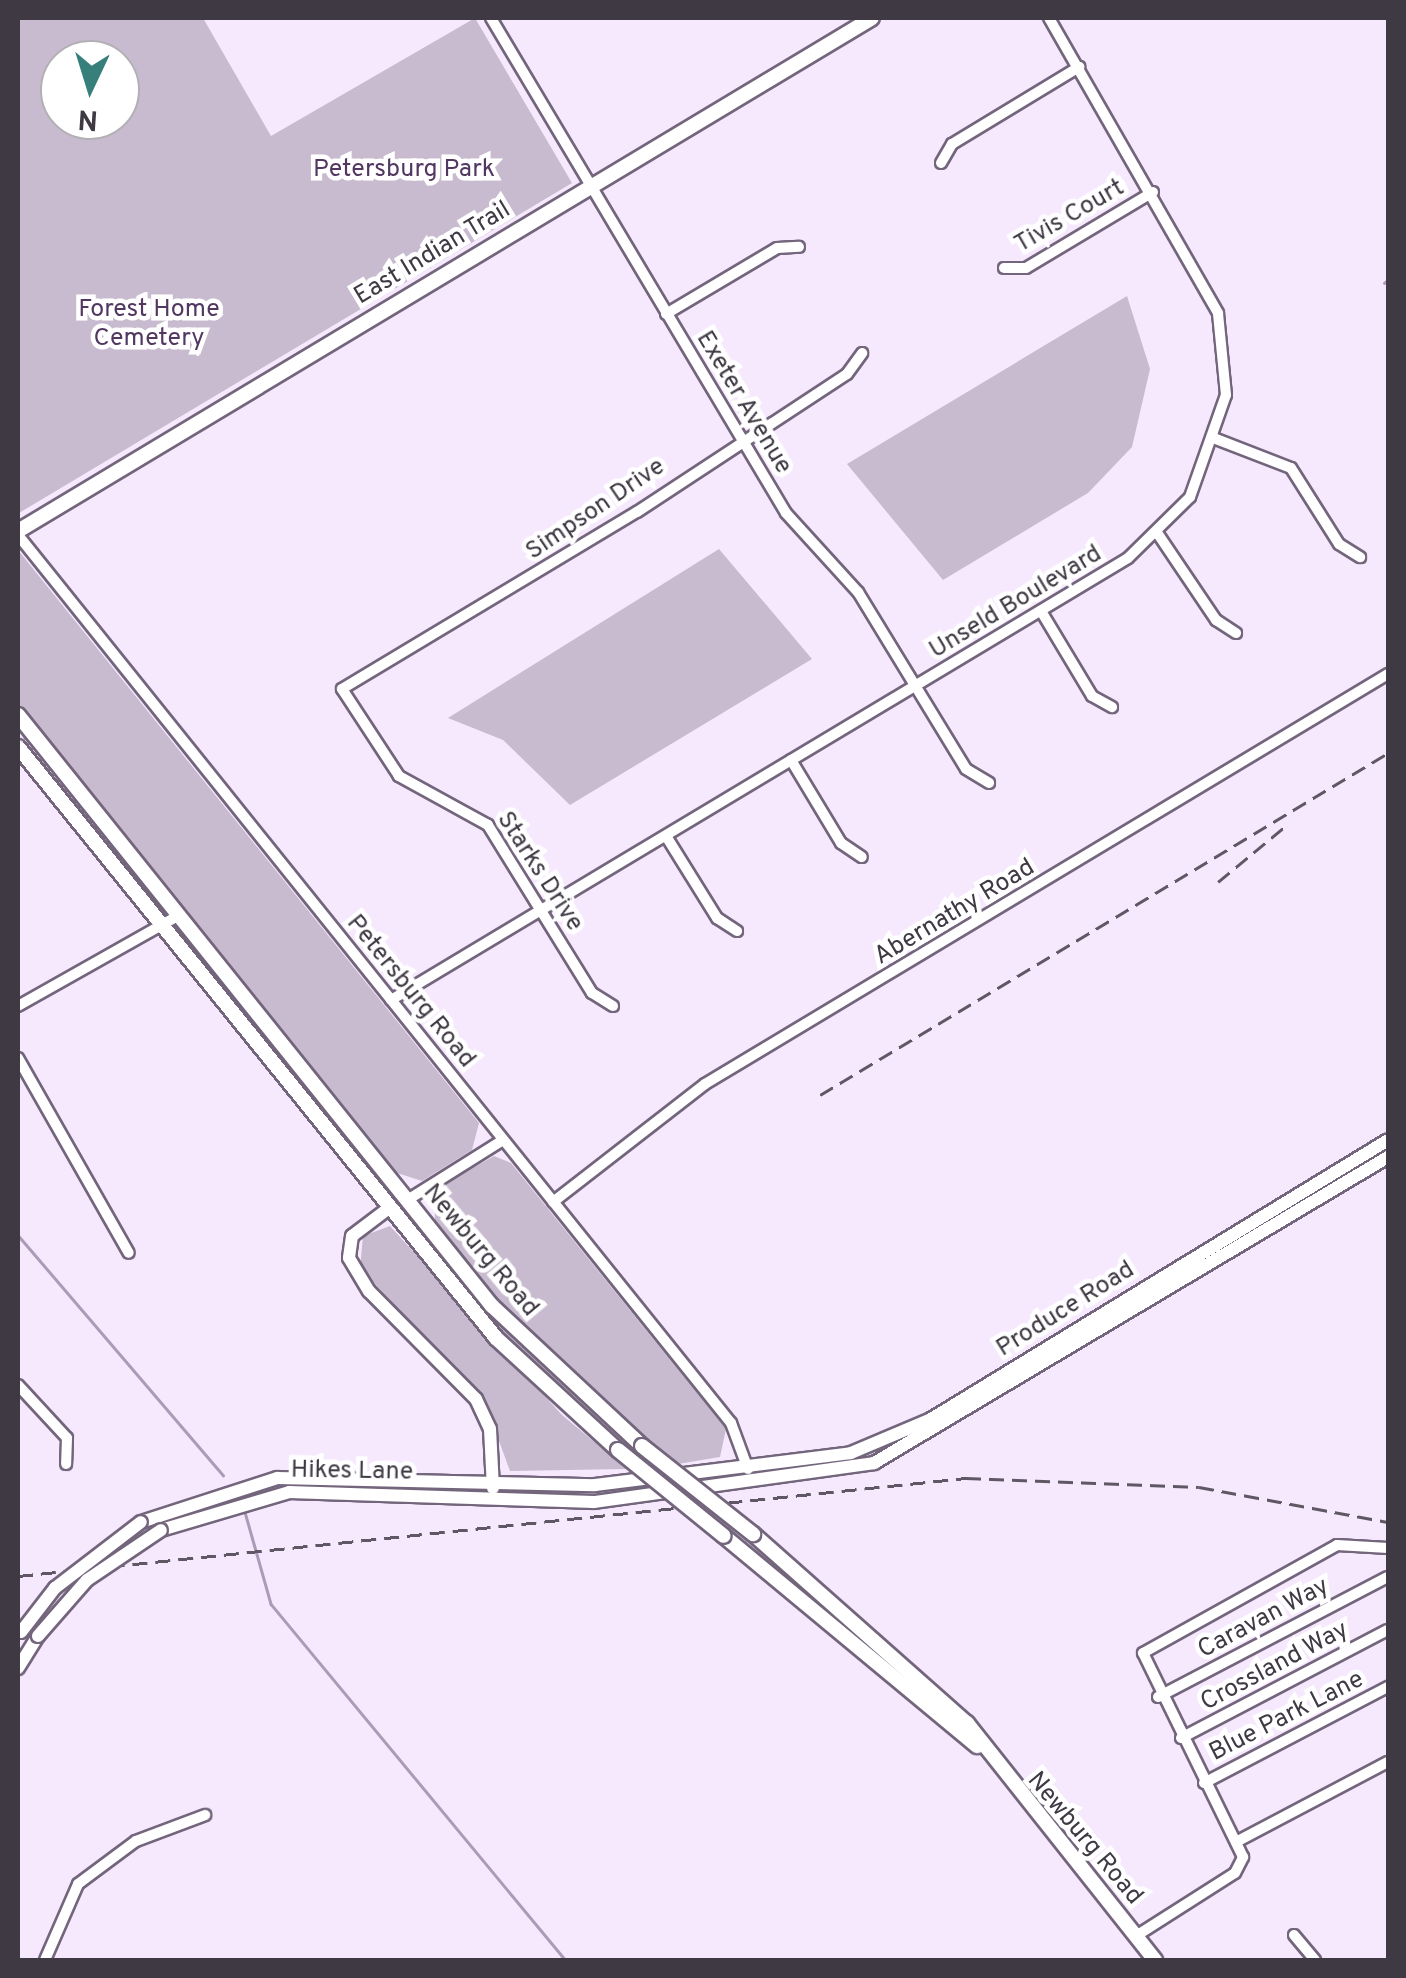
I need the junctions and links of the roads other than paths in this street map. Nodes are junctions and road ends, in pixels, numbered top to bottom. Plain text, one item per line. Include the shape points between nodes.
1 (491, 18) edge
2 (872, 18) edge
3 (1049, 18) edge
4 (1079, 67) junction
5 (941, 163) dead end
6 (590, 186) junction
7 (1154, 192) junction
8 (798, 248) dead end
9 (1004, 268) dead end
10 (666, 314) junction
11 (862, 353) dead end
12 (741, 438) junction
13 (1216, 439) junction
14 (18, 533) edge
15 (1158, 534) junction
16 (1360, 558) dead end
17 (1041, 611) junction
18 (1236, 632) dead end
19 (1388, 674) edge
20 (916, 686) junction
21 (342, 689) joint
22 (1112, 707) dead end
23 (18, 715) edge
24 (18, 747) edge
25 (791, 760) junction
26 (989, 782) dead end
27 (666, 836) junction
28 (862, 857) dead end
29 (541, 910) junction
30 (178, 916) junction
31 (162, 925) junction
32 (737, 931) dead end
33 (391, 1000) junction
34 (18, 1006) edge
35 (613, 1006) dead end
36 (18, 1058) edge
37 (504, 1140) junction
38 (1388, 1140) edge
39 (1388, 1158) edge
40 (408, 1200) junction
41 (553, 1202) junction
42 (389, 1208) junction
43 (130, 1253) dead end
44 (18, 1385) edge
45 (66, 1464) dead end
46 (748, 1469) junction
47 (493, 1484) junction
48 (750, 1484) junction
49 (494, 1500) junction
50 (1388, 1548) edge
51 (1388, 1576) edge
52 (1388, 1630) edge
53 (19, 1634) edge
54 (18, 1668) edge
55 (1388, 1687) edge
56 (1158, 1697) junction
57 (1181, 1738) junction
58 (977, 1746) junction
59 (1388, 1762) edge
60 (1204, 1782) junction
61 (205, 1815) dead end
62 (1236, 1842) junction
63 (1294, 1934) dead end
64 (1136, 1936) junction
65 (44, 1960) edge
66 (1156, 1960) edge
67 (1314, 1960) edge

1 - 6 street, Exeter Avenue
2 - 6 main road, East Indian Trail
3 - 4 street, Unseld Boulevard
4 - 5 street via 952,144
4 - 7 street, Unseld Boulevard
6 - 10 street, Exeter Avenue
6 - 14 main road, East Indian Trail
7 - 9 street, Tivis Court via 1026,268
7 - 13 street, Unseld Boulevard via 1218,313 1227,378
8 - 10 street via 777,248
10 - 12 street, Exeter Avenue
11 - 12 street, Simpson Drive via 847,374
12 - 20 street, Exeter Avenue via 798,531 858,592
12 - 21 street, Simpson Drive via 615,526
13 - 15 street, Unseld Boulevard via 1190,497
13 - 16 street via 1290,468 1339,544
14 - 33 street, Petersburg Road
15 - 17 street, Unseld Boulevard
15 - 18 street via 1216,620
17 - 20 street, Unseld Boulevard
17 - 22 street via 1092,696
19 - 41 street, Abernathy Road via 705,1084
20 - 25 street, Unseld Boulevard
20 - 26 street, Exeter Avenue via 966,770
21 - 29 street, Starks Drive via 399,776 488,825
23 - 30 main road, Newburg Road
24 - 31 main road, Newburg Road
25 - 27 street, Unseld Boulevard
25 - 28 street via 841,843
27 - 29 street, Unseld Boulevard
27 - 32 street via 716,918
29 - 33 street, Unseld Boulevard
29 - 35 street, Starks Drive via 592,993
30 - 31 street
30 - 40 main road, Newburg Road
31 - 34 street
31 - 42 main road, Newburg Road
33 - 37 street, Petersburg Road
36 - 43 street
37 - 40 street
37 - 41 street, Petersburg Road
38 - 46 street, Produce Road via 897,1437
39 - 48 street, Produce Road via 907,1448
40 - 58 main road, Newburg Road, bridge via 492,1306 642,1446 896,1652 967,1722
41 - 46 street, Petersburg Road via 731,1423
42 - 47 street via 352,1236 349,1258 369,1291 476,1398 490,1429
42 - 58 main road, Newburg Road, bridge via 496,1338 618,1450
44 - 45 street via 67,1438
46 - 47 street, Hikes Lane via 596,1485
46 - 48 street, Petersburg Road
47 - 49 street
47 - 53 street, Hikes Lane, bridge via 277,1478 141,1522 68,1576
48 - 49 street, Hikes Lane via 594,1502
49 - 54 street, Hikes Lane, bridge via 288,1492 160,1530 87,1580
50 - 56 street via 1337,1545 1149,1646 1142,1665
51 - 56 street, Caravan Way
52 - 57 street, Crossland Way
55 - 60 street, Blue Park Lane
56 - 57 street
57 - 60 street
58 - 64 main road, Newburg Road
59 - 62 street
60 - 62 street
61 - 65 street via 146,1836 78,1884
62 - 64 street via 1240,1868
63 - 67 street
64 - 66 main road, Newburg Road

